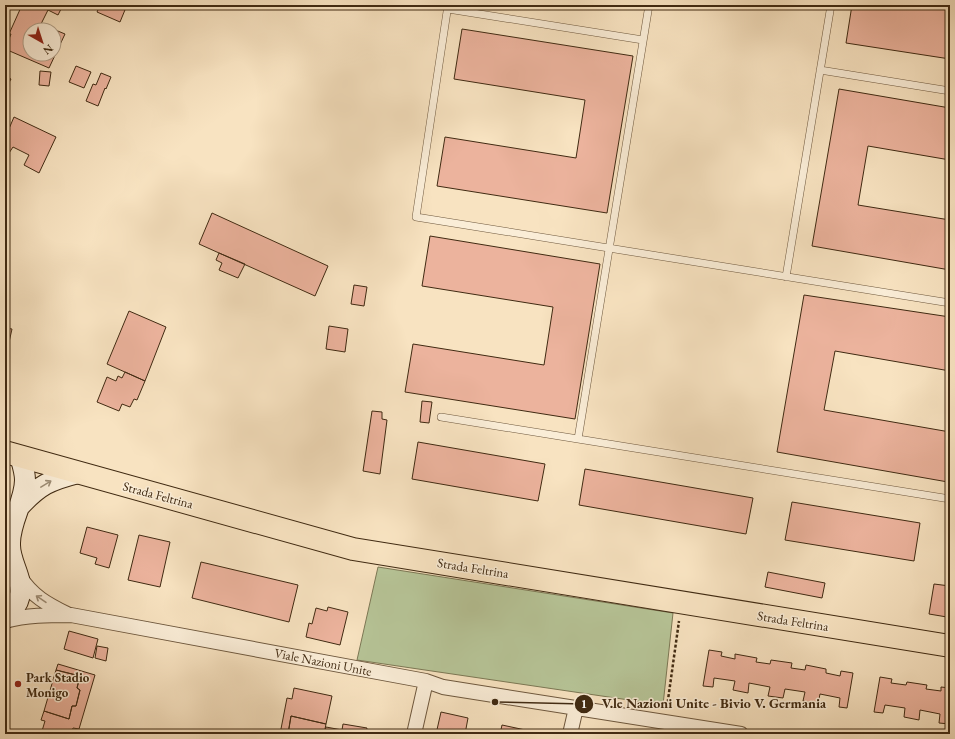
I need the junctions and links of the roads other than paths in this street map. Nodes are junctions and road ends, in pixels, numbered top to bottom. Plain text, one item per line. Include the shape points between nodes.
1 (649, 5) edge
2 (831, 5) edge
3 (448, 7) edge
4 (643, 40) junction
5 (820, 70) junction
6 (950, 91) edge
7 (609, 248) junction
8 (786, 276) junction
9 (950, 303) edge
10 (441, 417) dead end
11 (578, 439) junction
12 (12, 454) edge
13 (78, 473) junction
14 (950, 499) edge
15 (19, 507) junction
16 (12, 565) edge
17 (71, 615) junction
18 (5, 619) edge
19 (950, 646) edge
20 (426, 681) junction
21 (576, 708) junction
22 (733, 733) edge
23 (414, 734) edge
24 (570, 734) edge

1 - 4 lane
2 - 5 lane
3 - 4 lane
3 - 7 lane via 416,216
4 - 7 lane
5 - 6 lane
5 - 8 lane
7 - 8 lane
7 - 11 lane
8 - 9 lane
10 - 11 lane
11 - 14 lane
12 - 13 main road, Strada Feltrina
12 - 15 street via 25,481
15 -> 13 street via 47,483
13 - 19 main road, Strada Feltrina via 353,548
15 - 16 street via 11,533
17 -> 16 street, Viale Nazioni Unite via 52,606 27,588
16 - 18 street via 21,586 15,607
17 - 18 street, Viale Nazioni Unite
17 - 20 street, Viale Nazioni Unite
20 - 21 street, Viale Nazioni Unite via 443,687
20 - 23 street
21 - 22 street, Viale Nazioni Unite
21 - 24 street

